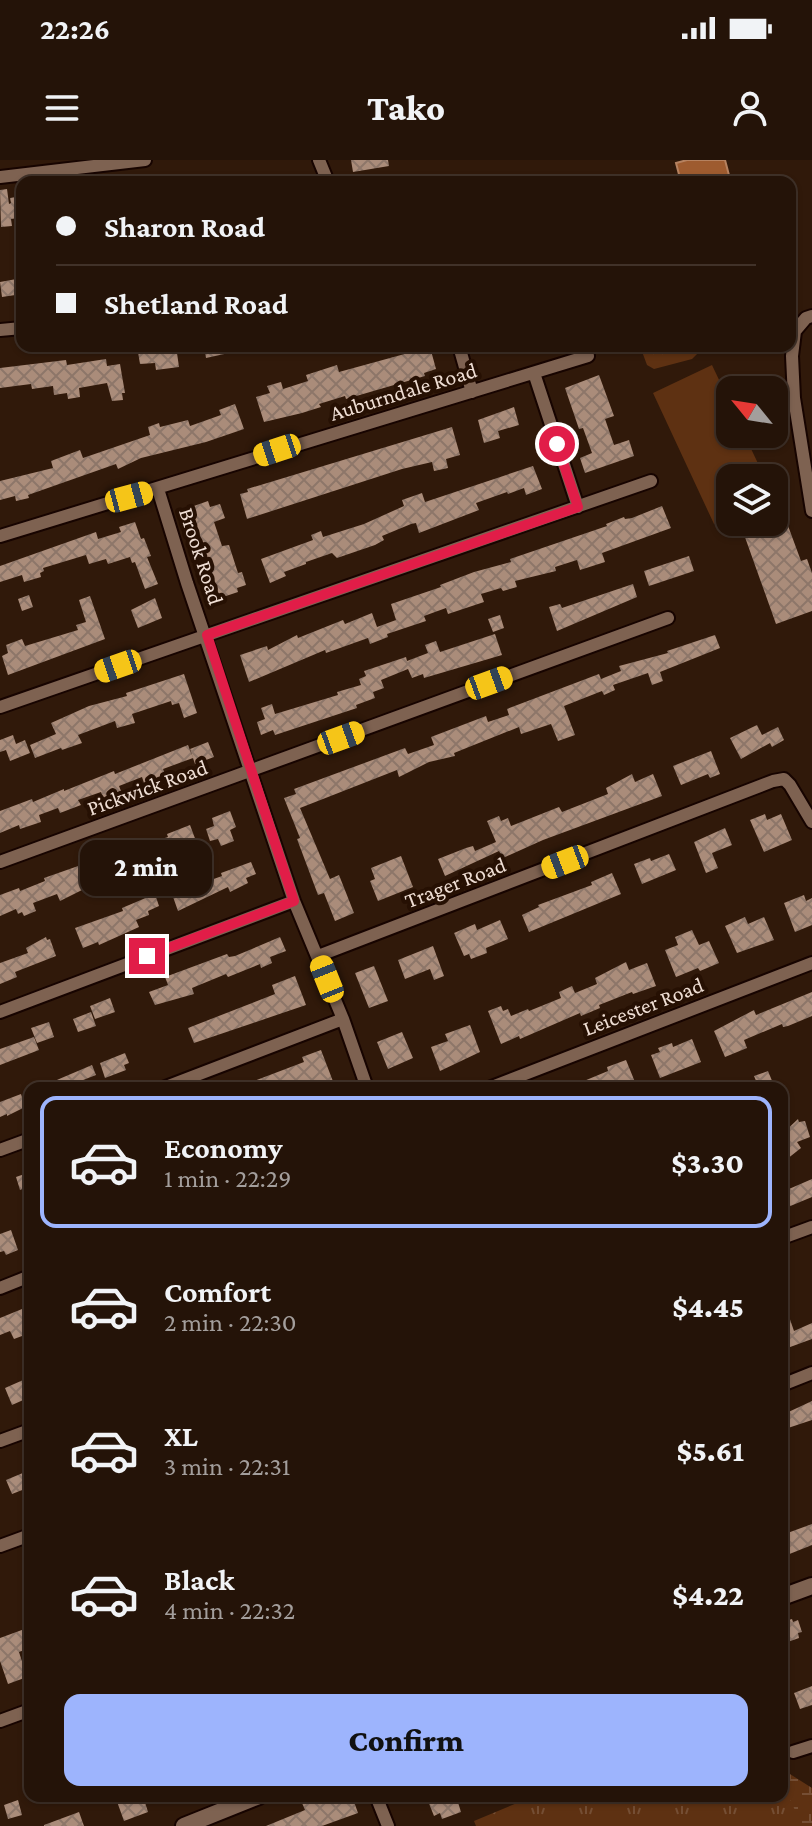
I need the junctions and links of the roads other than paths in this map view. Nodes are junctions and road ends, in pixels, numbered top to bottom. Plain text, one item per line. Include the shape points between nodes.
1 (145, 160) edge
2 (0, 177) edge
3 (812, 316) edge
4 (796, 330) edge
5 (461, 352) edge
6 (792, 352) edge
7 (588, 356) dead end
8 (534, 373) junction
9 (472, 392) junction
10 (651, 481) dead end
11 (158, 489) junction
12 (578, 507) junction
13 (812, 511) edge
14 (0, 536) edge
15 (668, 618) dead end
16 (207, 635) junction
17 (0, 707) edge
18 (252, 770) junction
19 (812, 822) edge
20 (0, 862) edge
21 (294, 901) junction
22 (318, 956) junction
23 (812, 963) edge
24 (0, 1012) edge
25 (343, 1019) junction
26 (179, 1082) edge
27 (365, 1082) edge
28 (505, 1082) edge
29 (24, 1141) edge
30 (0, 1150) edge
31 (812, 1227) edge
32 (788, 1236) edge
33 (24, 1278) edge
34 (0, 1288) edge
35 (812, 1373) edge
36 (788, 1383) edge
37 (24, 1432) edge
38 (0, 1441) edge
39 (24, 1537) edge
40 (0, 1546) edge
41 (812, 1586) edge
42 (788, 1595) edge
43 (24, 1712) edge
44 (0, 1721) edge
45 (812, 1746) edge
46 (793, 1752) dead end
47 (244, 1802) edge
48 (378, 1802) edge
49 (184, 1826) edge
50 (388, 1826) edge

1 - 2 street
3 - 4 street
5 - 9 street
6 - 13 street via 794,398
7 - 8 street, Auburndale Road
8 - 9 street, Auburndale Road
8 - 12 street
9 - 11 street, Auburndale Road
10 - 12 street
11 - 14 street, Auburndale Road
11 - 16 street, Brook Road
12 - 16 street
15 - 18 street, Pickwick Road
16 - 17 street
16 - 18 street, Brook Road
18 - 20 street, Pickwick Road
18 - 21 street, Brook Road
19 - 22 street, Trager Road via 786,780 773,781
21 - 22 street, Brook Road
21 - 24 street
22 - 25 street, Brook Road
23 - 28 street, Leicester Road
25 - 26 street
25 - 27 street, Brook Road
29 - 30 street
31 - 32 street
33 - 34 street
35 - 36 street
37 - 38 street
39 - 40 street
41 - 42 street
43 - 44 street
45 - 46 street
47 - 49 street
48 - 50 street

